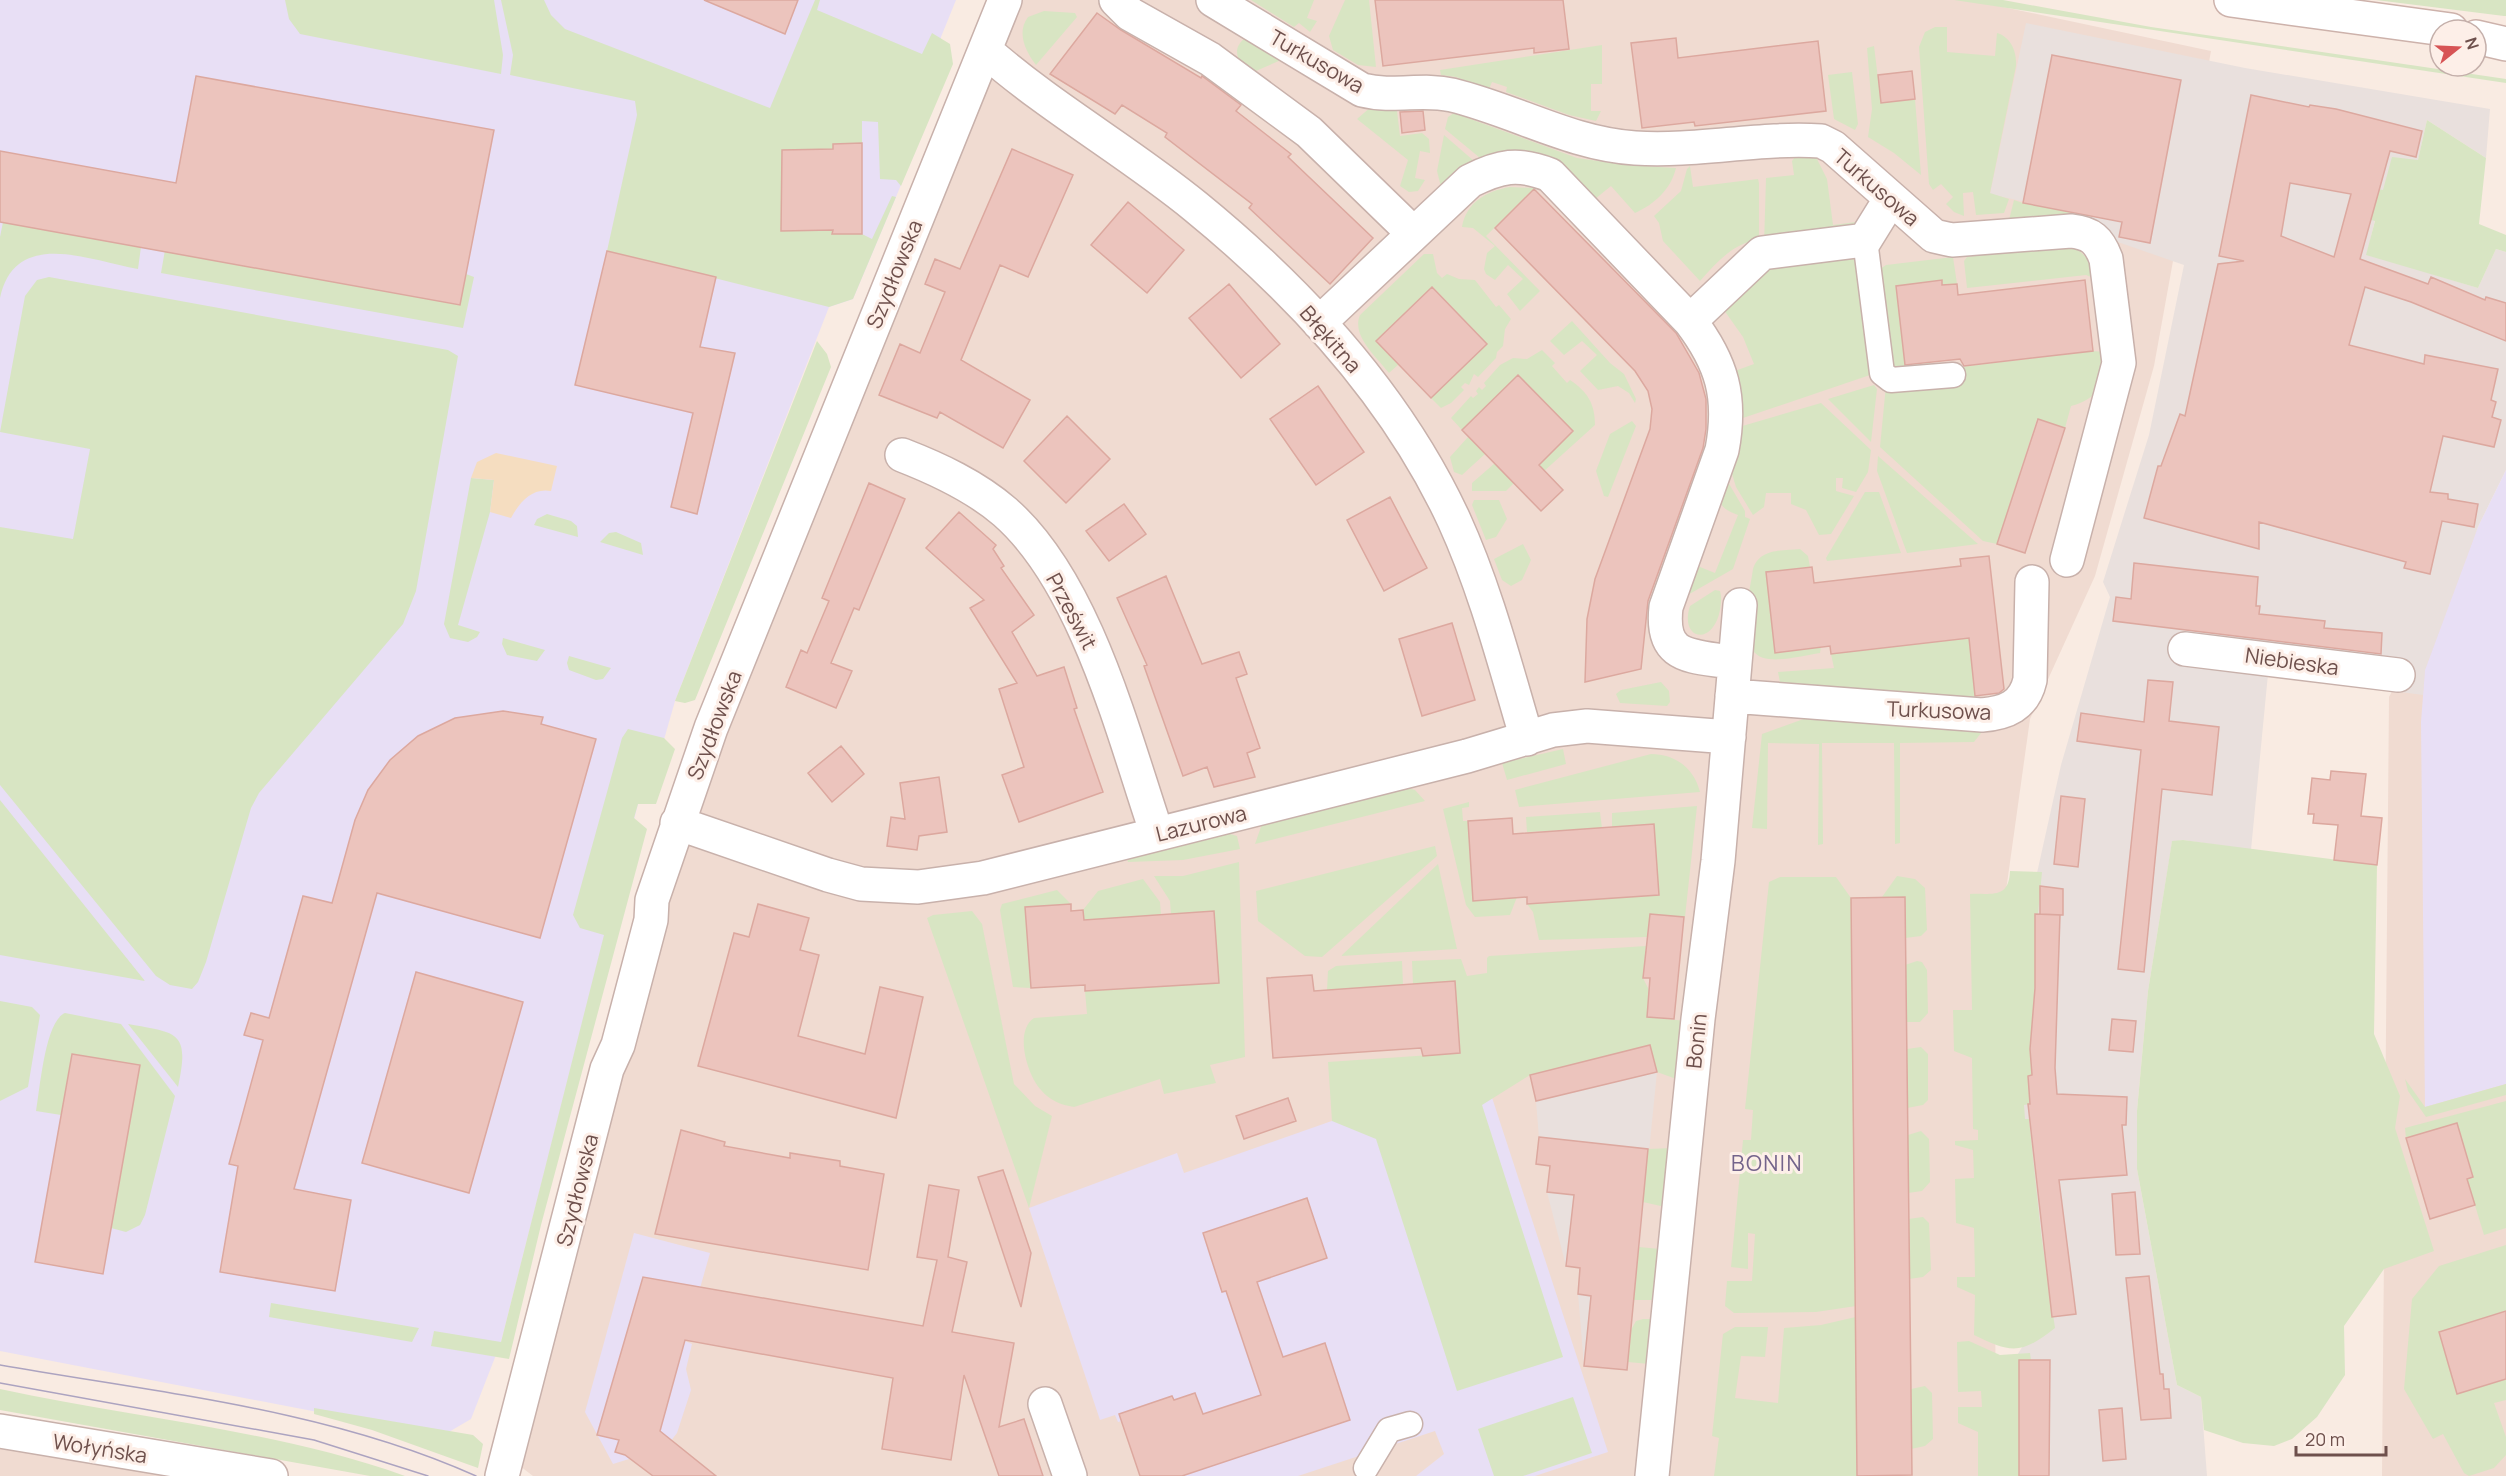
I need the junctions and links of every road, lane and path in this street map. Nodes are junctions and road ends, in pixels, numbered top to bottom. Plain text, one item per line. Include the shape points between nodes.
1 (1005, 0) edge
2 (1116, 0) edge
3 (1213, 0) edge
4 (2231, 0) edge
5 (2428, 28) edge
6 (2488, 35) edge
7 (2506, 36) edge
8 (2488, 39) edge
9 (2506, 44) edge
10 (986, 51) junction
11 (1891, 198) junction
12 (1413, 233) junction
13 (1865, 240) junction
14 (1690, 321) junction
15 (1319, 323) junction
16 (1953, 375) dead end
17 (902, 455) dead end
18 (2067, 560) dead end
19 (2032, 582) dead end
20 (1740, 605) dead end
21 (2186, 649) dead end
22 (1735, 663) junction
23 (2398, 675) dead end
24 (1732, 696) junction
25 (1729, 737) junction
26 (1527, 739) junction
27 (677, 823) junction
28 (1157, 834) junction
29 (1045, 1404) dead end
30 (1410, 1424) dead end
31 (0, 1431) edge
32 (1366, 1468) dead end
33 (271, 1476) edge
34 (502, 1476) edge
35 (1070, 1476) edge
36 (1652, 1476) edge

1 - 10 street, Szydłowska
2 - 12 street via 1130,14 1210,58 1309,132
3 - 11 street, Turkusowa via 1362,90 1381,94 1449,94 1582,139 1632,148 1821,141
4 - 5 street
6 - 7 street
8 - 9 street
10 - 15 street, Błękitna via 1019,80 1196,207 1257,260
10 - 27 street, Szydłowska via 834,418
11 - 13 street
11 - 18 street, Turkusowa via 1934,236 1952,240 2071,231 2085,232 2101,245 2119,363
12 - 14 street via 1470,181 1493,170 1531,167 1550,175
12 - 15 street
13 - 14 street via 1762,253
13 - 16 street via 1882,373 1891,380
14 - 22 street via 1708,344 1717,364 1726,401 1726,427 1718,462 1666,607 1664,626 1674,648
15 - 26 street, Błękitna via 1392,415 1422,460 1453,519 1490,616
17 - 28 street, Prześwit via 931,466 988,498 1037,547 1073,605 1092,645
19 - 24 street, Turkusowa via 2030,680 2019,703 2008,711 1982,715
20 - 22 street, Bonin
21 - 23 street, Niebieska
22 - 24 street, Bonin
24 - 25 street, Bonin
25 - 26 street, Lazurowa via 1587,726 1553,730
25 - 36 street, Bonin
26 - 28 street, Lazurowa
27 - 28 street, Lazurowa via 828,875 861,884 893,886 983,878
27 - 34 street, Szydłowska via 652,900 651,920 618,1045 607,1069
29 - 35 street
30 - 32 street via 1389,1430
31 - 33 street, Wołyńska

